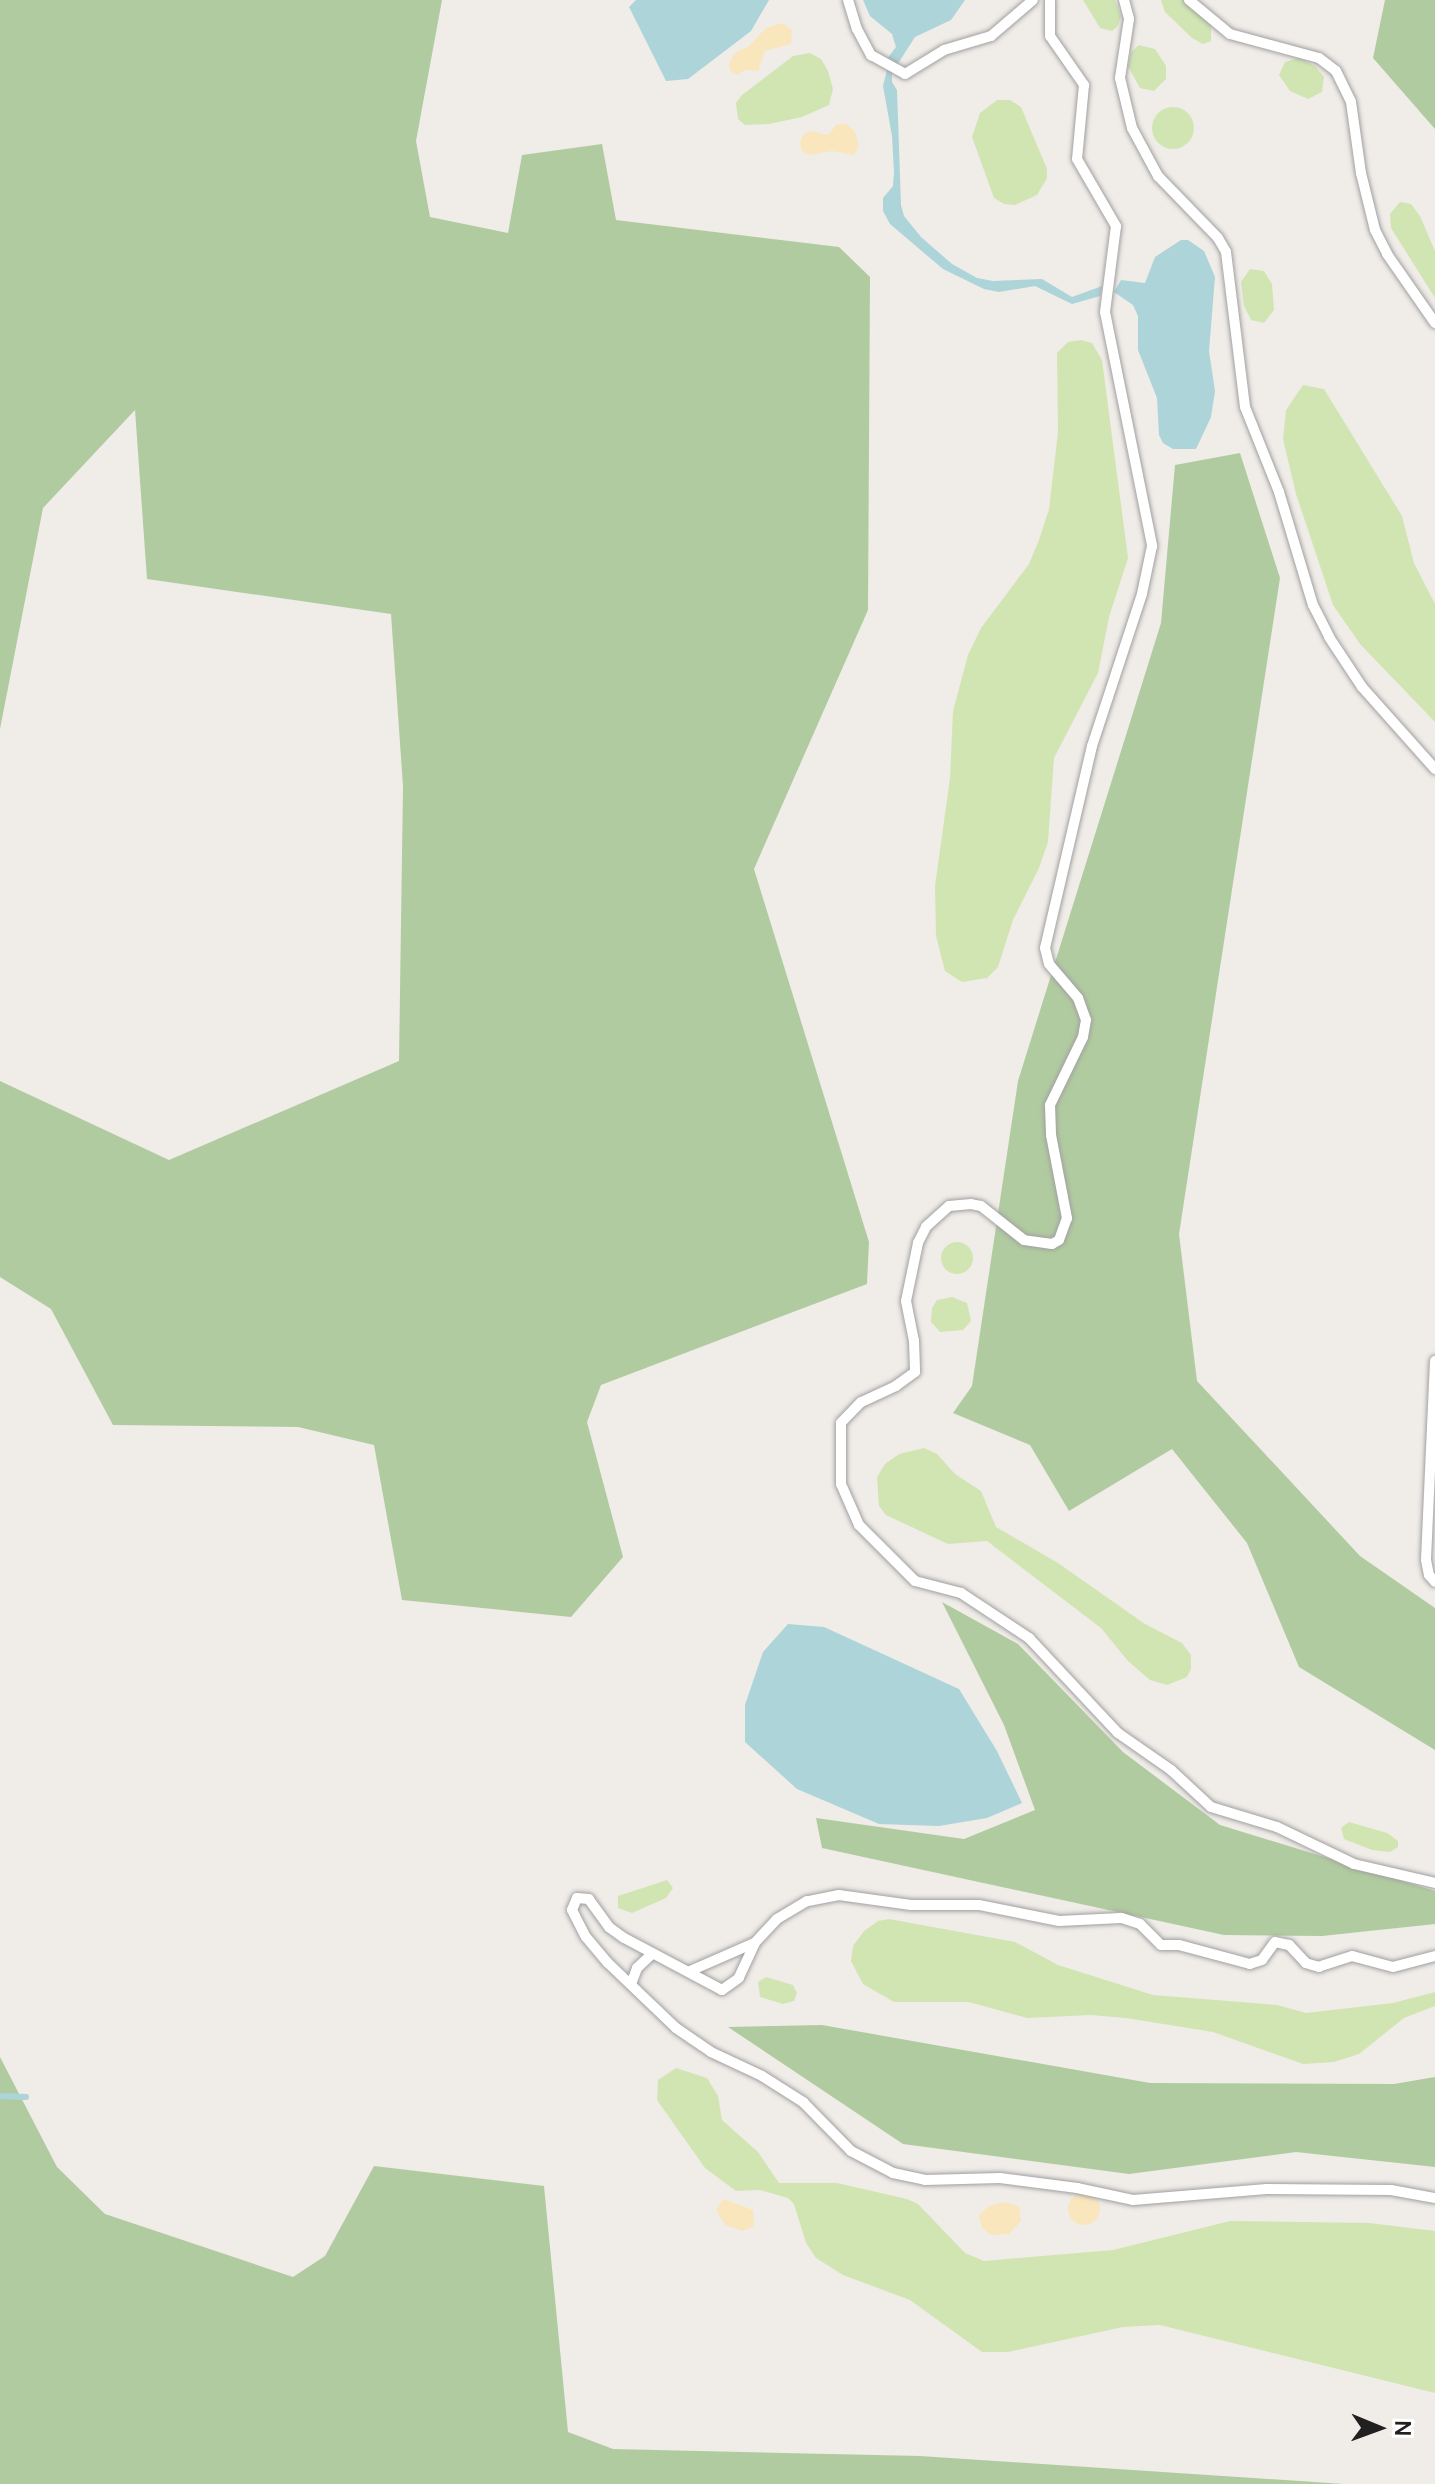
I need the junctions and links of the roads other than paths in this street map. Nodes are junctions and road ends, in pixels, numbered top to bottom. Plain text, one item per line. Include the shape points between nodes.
1 (848, 0) edge
2 (1033, 0) edge
3 (1050, 0) edge
4 (1124, 0) edge
5 (1189, 0) edge
6 (1435, 323) edge
7 (1435, 769) edge
8 (1435, 1361) edge
9 (1435, 1582) edge
10 (1435, 1883) edge
11 (755, 1943) junction
12 (652, 1954) junction
13 (1435, 1956) edge
14 (690, 1971) junction
15 (631, 1984) junction
16 (1435, 2198) edge

1 - 2 lane via 871,55 905,74 944,50 991,36
3 - 10 lane via 1050,36 1084,85 1077,159 1116,226 1105,312 1152,546 1092,746 1045,948 1049,964 1078,998 1086,1020 1079,1048 1050,1105 1067,1218 1059,1240 1052,1244 1024,1240 971,1204 949,1206 926,1227 906,1301 915,1372 861,1402 841,1423 841,1484 859,1525 915,1581 961,1593 1029,1638 1118,1733 1171,1770 1211,1807 1277,1827 1354,1864
4 - 7 lane via 1129,19 1120,78 1132,128 1158,176 1226,252 1245,407 1279,492 1313,605 1362,687
5 - 6 lane via 1230,34 1319,58 1336,71 1351,102 1375,230
8 - 9 lane via 1426,1560
11 - 13 lane via 792,1908 839,1895 911,1905 989,1906 1059,1921 1121,1918 1140,1924 1161,1945 1185,1946 1250,1964 1262,1960 1275,1942 1289,1945 1306,1963 1319,1967 1352,1956 1393,1967
11 - 14 lane
11 - 14 lane via 739,1978 727,1988 713,1987
12 - 14 lane
12 - 15 lane via 637,1968
12 - 15 lane via 609,1927 589,1899 574,1901 573,1916 586,1937
15 - 16 lane via 689,2038 789,2092 851,2151 906,2177 1000,2178 1133,2200 1267,2189 1384,2190

